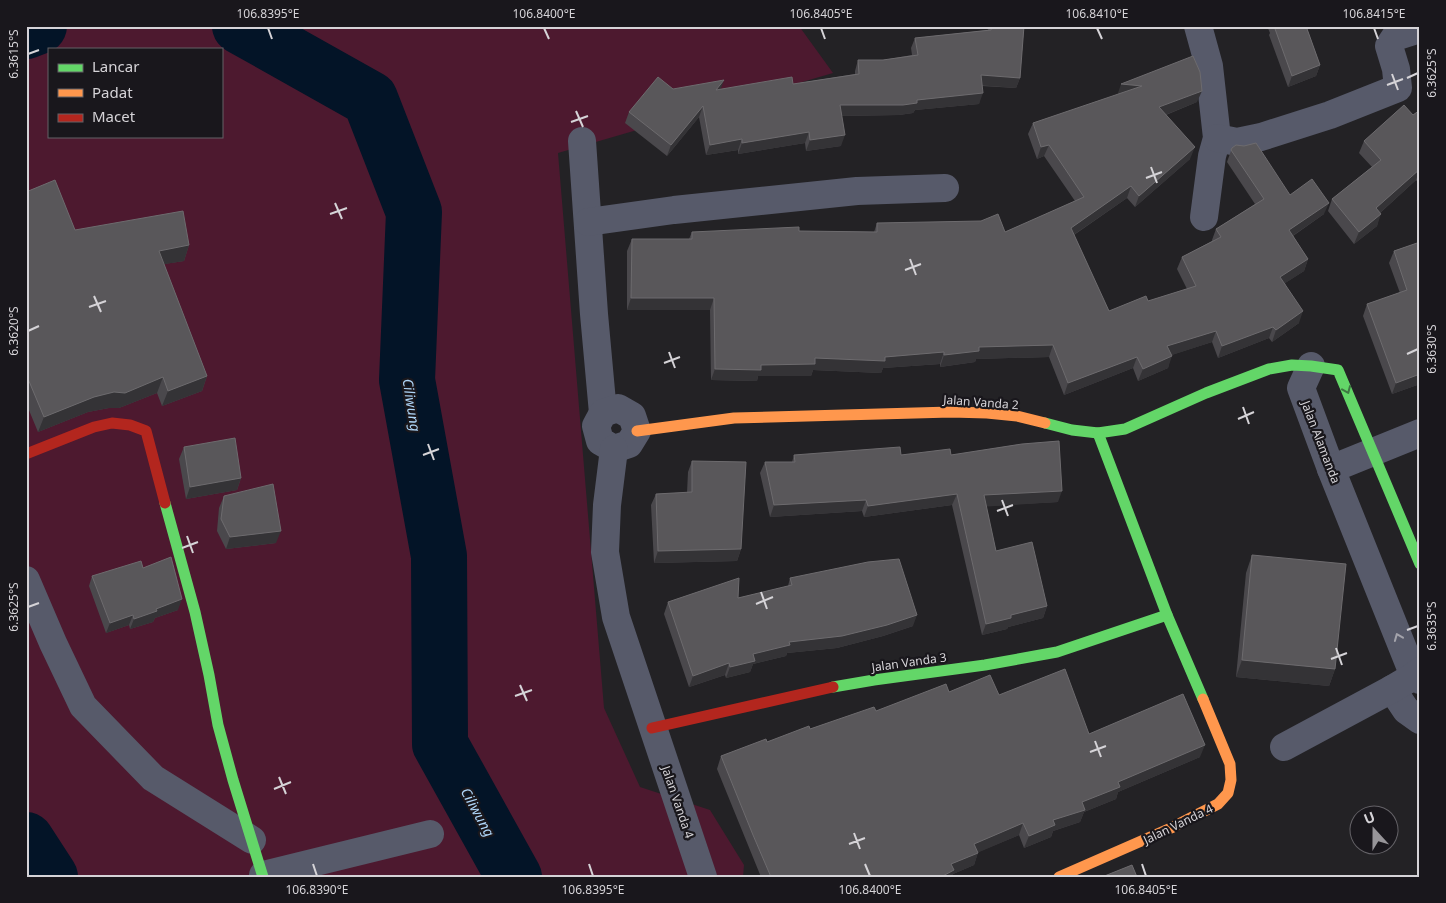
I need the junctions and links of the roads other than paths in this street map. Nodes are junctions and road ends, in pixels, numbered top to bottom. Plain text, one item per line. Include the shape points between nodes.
1 (1198, 26) edge
2 (1420, 29) edge
3 (1217, 138) junction
4 (582, 141) dead end
5 (945, 188) dead end
6 (1204, 217) dead end
7 (588, 222) junction
8 (1311, 366) junction
9 (603, 413) junction
10 (637, 431) junction
11 (1098, 433) junction
12 (1420, 433) edge
13 (614, 449) junction
14 (1373, 452) junction
15 (26, 454) edge
16 (1331, 469) junction
17 (1420, 564) edge
18 (26, 580) edge
19 (1167, 615) junction
20 (1411, 679) edge
21 (1420, 720) edge
22 (652, 728) junction
23 (1284, 747) dead end
24 (430, 834) dead end
25 (252, 840) junction
26 (263, 876) edge
27 (703, 877) edge
28 (1059, 877) edge

1 - 3 street via 1209,66
2 - 3 street via 1395,38 1390,46 1398,88 1330,115 1261,137 1237,142
3 - 6 street
4 - 7 street
5 - 7 street via 847,192
7 - 9 street
8 - 11 street, Jalan Vanda 2 via 1269,369 1125,429
8 -> 14 street via 1338,370
8 - 16 street, Jalan Alamanda via 1301,388
9 - 10 street via 618,408 632,416
9 - 13 street via 596,426 600,441
10 - 11 street, Jalan Vanda 2 via 734,418 951,412 1017,416
10 - 13 street via 629,444
11 - 19 street, Jalan Vanda 4
12 - 14 street
13 - 22 street, Jalan Vanda 4 via 605,552 616,617
14 - 16 street
14 - 17 street
15 - 25 street via 112,423 130,424 146,431 195,612 218,725
20 -> 16 street, Jalan Alamanda
18 - 25 street via 83,706 153,778
19 - 22 street, Jalan Vanda 3 via 1057,652 818,690
19 - 28 street, Jalan Vanda 4 via 1230,764 1228,793 1218,804 1202,813
20 - 21 street, Jalan Alamanda via 1406,710
20 - 23 street
22 - 27 street, Jalan Vanda 4
24 - 26 street
25 - 26 street

